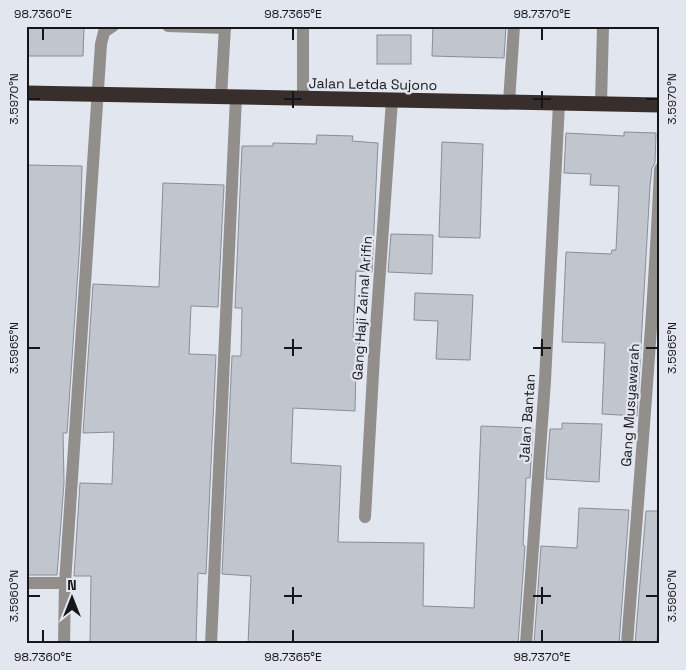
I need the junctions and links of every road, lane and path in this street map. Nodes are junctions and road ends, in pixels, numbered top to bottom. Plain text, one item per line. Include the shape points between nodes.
1 (113, 26) edge
2 (168, 26) edge
3 (303, 26) edge
4 (514, 26) edge
5 (603, 26) edge
6 (225, 27) edge
7 (26, 92) edge
8 (99, 94) junction
9 (228, 97) junction
10 (303, 99) junction
11 (392, 100) junction
12 (509, 102) junction
13 (559, 103) junction
14 (601, 104) junction
15 (660, 105) edge
16 (660, 169) edge
17 (365, 517) dead end
18 (26, 583) edge
19 (65, 583) junction
20 (64, 644) edge
21 (211, 644) edge
22 (526, 644) edge
23 (627, 644) edge

1 - 8 street via 102,37
2 - 6 street
3 - 10 street
4 - 12 street
5 - 14 street
6 - 9 street
7 - 8 highway, Jalan Letda Sujono
8 - 9 highway, Jalan Letda Sujono
8 - 19 street
9 - 10 highway, Jalan Letda Sujono
9 - 21 street
10 - 11 highway, Jalan Letda Sujono
11 - 12 highway, Jalan Letda Sujono
11 - 17 street, Gang Haji Zainal Arifin
12 - 13 highway, Jalan Letda Sujono
13 - 14 highway, Jalan Letda Sujono
13 - 22 street, Jalan Bantan via 545,381
14 - 15 highway, Jalan Letda Sujono
16 - 23 street, Gang Musyawarah
18 - 19 street
19 - 20 street

